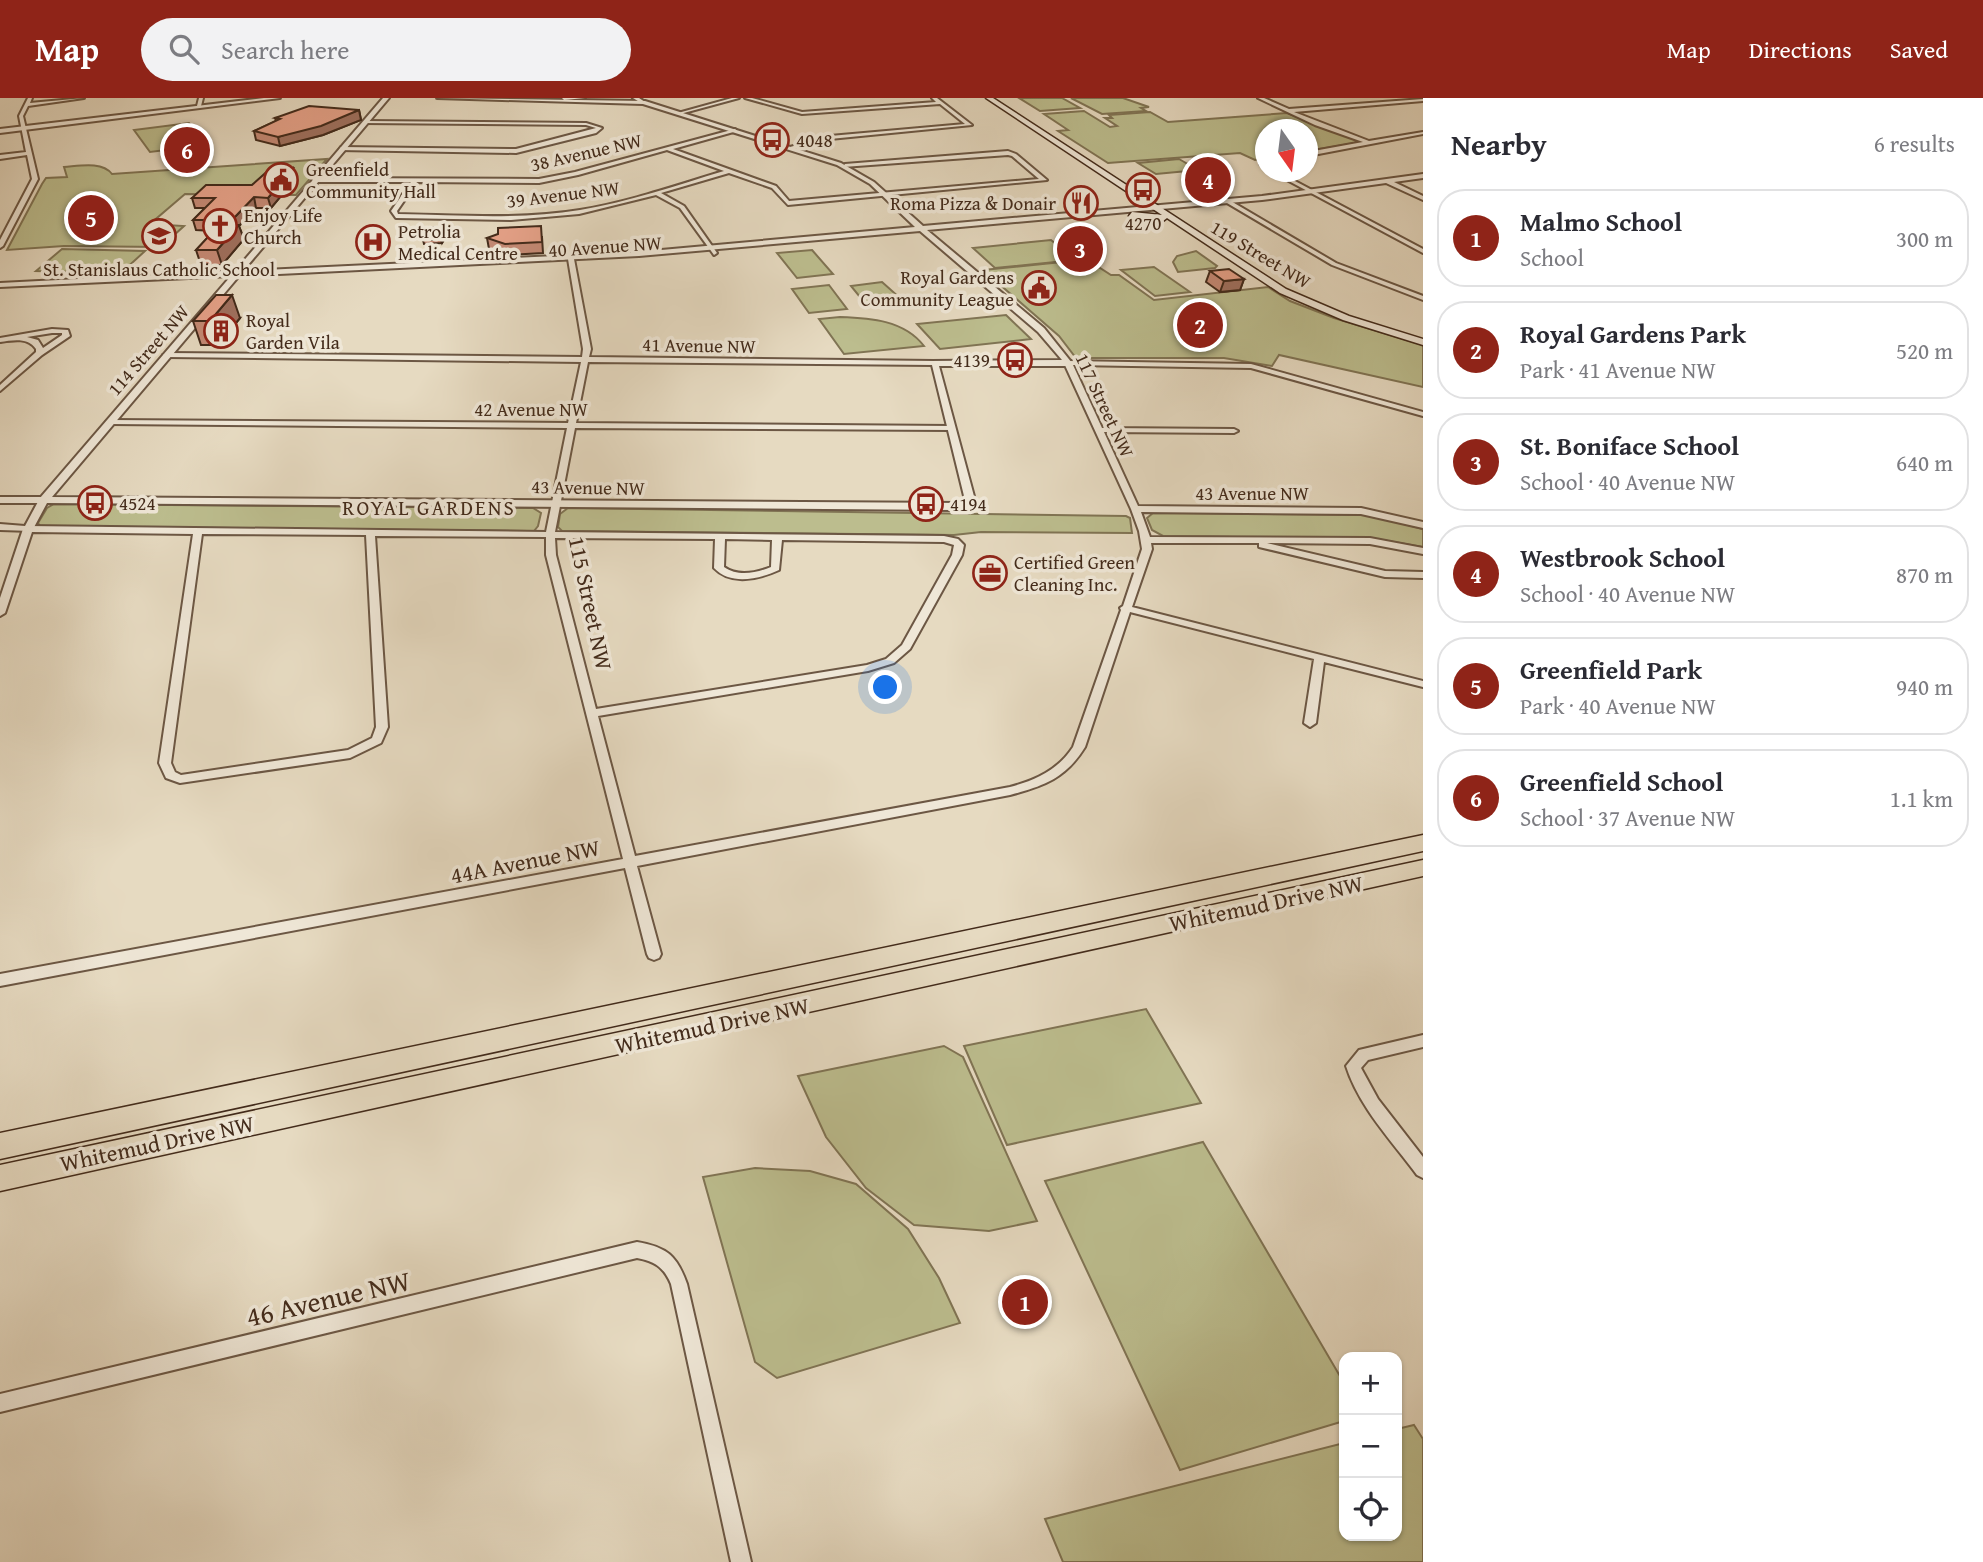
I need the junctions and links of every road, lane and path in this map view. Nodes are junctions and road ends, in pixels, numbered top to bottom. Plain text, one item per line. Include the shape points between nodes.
1 (30, 98) edge
2 (82, 98) edge
3 (201, 98) edge
4 (277, 98) edge
5 (386, 98) edge
6 (440, 98) edge
7 (469, 98) edge
8 (583, 98) edge
9 (635, 98) edge
10 (737, 98) edge
11 (747, 98) edge
12 (934, 98) edge
13 (989, 98) edge
14 (1260, 98) edge
15 (564, 99) edge
16 (1003, 99) edge
17 (1423, 100) edge
18 (643, 102) junction
19 (941, 103) junction
20 (25, 104) junction
21 (199, 106) junction
22 (1288, 111) junction
23 (680, 113) junction
24 (365, 122) junction
25 (969, 127) joint
26 (23, 128) junction
27 (734, 130) junction
28 (0, 131) edge
29 (1423, 133) edge
30 (1369, 143) junction
31 (792, 148) junction
32 (341, 149) junction
33 (667, 149) junction
34 (1318, 151) edge
35 (30, 153) junction
36 (0, 157) edge
37 (845, 166) junction
38 (731, 171) junction
39 (1423, 176) edge
40 (315, 180) junction
41 (414, 181) junction
42 (1294, 182) edge
43 (1389, 182) junction
44 (1313, 192) junction
45 (657, 194) junction
46 (885, 195) junction
47 (1423, 198) edge
48 (1142, 200) junction
49 (1229, 202) junction
50 (1160, 209) junction
51 (1120, 210) junction
52 (1132, 214) junction
53 (396, 216) joint
54 (1173, 221) junction
55 (924, 231) junction
56 (0, 245) edge
57 (712, 251) junction
58 (1423, 251) edge
59 (572, 262) junction
60 (234, 276) junction
61 (0, 285) edge
62 (0, 292) edge
63 (1423, 298) edge
64 (1423, 335) edge
65 (0, 340) edge
66 (35, 342) joint
67 (1423, 342) edge
68 (39, 353) junction
69 (167, 355) junction
70 (586, 360) junction
71 (934, 363) junction
72 (1068, 363) junction
73 (0, 389) edge
74 (1423, 414) edge
75 (110, 422) junction
76 (572, 425) junction
77 (951, 428) junction
78 (1098, 430) junction
79 (1234, 431) dead end
80 (0, 500) edge
81 (44, 500) junction
82 (555, 504) junction
83 (1135, 509) junction
84 (1423, 525) edge
85 (0, 527) edge
86 (28, 529) junction
87 (198, 532) junction
88 (370, 534) junction
89 (550, 535) junction
90 (720, 537) junction
91 (777, 538) junction
92 (1146, 540) junction
93 (1241, 540) junction
94 (1423, 551) edge
95 (1423, 575) edge
96 (1125, 608) junction
97 (0, 613) edge
98 (1319, 658) junction
99 (1423, 684) edge
100 (591, 714) junction
101 (1310, 723) dead end
102 (1423, 843) edge
103 (630, 863) junction
104 (1423, 868) edge
105 (654, 954) dead end
106 (0, 980) edge
107 (1423, 1041) edge
108 (0, 1146) edge
109 (1423, 1170) edge
110 (0, 1178) edge
111 (0, 1403) edge
112 (741, 1562) edge

1 - 20 street
2 - 20 street
3 - 21 street
4 - 21 street
5 - 24 street, 114 Street NW
6 - 7 street, 117 Street NW
7 - 15 street, 117 Street NW
8 - 15 street
9 - 18 street
10 - 23 street
11 - 19 street via 798,113
12 - 19 street
13 - 48 main road, 119 Street NW
14 - 22 street
15 - 18 street, 117 Street NW
16 - 50 main road, 119 Street NW
17 - 22 street
18 - 23 street, 117 Street NW
19 - 25 street
20 - 26 street
21 - 26 street
22 - 30 street
23 - 27 street, 117 Street NW
24 - 32 street, 114 Street NW
24 - 32 street via 586,124 600,128 516,151
25 - 31 street via 830,138
26 - 28 street
26 - 35 street
27 - 31 street, 117 Street NW
27 - 33 street, 38 Avenue NW
29 - 30 street
30 - 34 street
31 - 37 street, 117 Street NW
32 - 40 street, 114 Street NW
33 - 38 street
33 - 41 street, 38 Avenue NW via 552,179
35 - 36 street
35 - 56 street via 34,183
37 - 46 street, 117 Street NW
37 - 46 street via 1008,153 1044,180
38 - 45 street, 39 Avenue NW
38 - 46 street via 774,187 788,203
39 - 43 street, 40 Avenue NW
40 - 41 street, 38 Avenue NW
40 - 60 street, 114 Street NW
41 - 53 street via 394,211
42 - 44 street
43 - 44 street, 40 Avenue NW
43 - 47 street
44 - 49 street, 40 Avenue NW
44 - 58 street
45 - 53 street, 39 Avenue NW via 549,215
45 - 57 street via 685,209
46 - 55 street, 117 Street NW
48 - 50 main road, 119 Street NW
48 - 51 main road
49 - 50 street, 40 Avenue NW
49 - 63 street via 1334,264
50 - 51 street, 40 Avenue NW
50 - 52 street, 40 Avenue NW
50 - 54 main road, 119 Street NW
50 - 64 main road, 119 Street NW via 1293,288
51 - 55 street, 40 Avenue NW
52 - 54 main road
52 - 55 street, 40 Avenue NW
54 - 67 main road, 119 Street NW via 1283,291 1346,318
55 - 57 street, 40 Avenue NW
55 - 72 street, 117 Street NW via 1047,335
57 - 59 street, 40 Avenue NW
59 - 60 street, 40 Avenue NW
59 - 70 street, 115 Street NW via 587,339
60 - 61 street, 40 Avenue NW
60 - 62 street, 40 Avenue NW
60 - 69 street, 114 Street NW
65 - 66 street
65 - 68 street via 65,331 66,335
66 - 68 street
68 - 73 street
69 - 70 street, 41 Avenue NW
69 - 75 street, 114 Street NW
70 - 71 street, 41 Avenue NW
70 - 76 street, 115 Street NW
71 - 72 street, 41 Avenue NW
71 - 77 street
72 - 74 street, 41 Avenue NW via 1262,368
72 - 78 street, 117 Street NW
75 - 76 street, 42 Avenue NW
75 - 81 street, 114 Street NW
76 - 77 street, 42 Avenue NW
76 - 82 street, 115 Street NW
77 - 82 street, 43 Avenue NW via 970,500 966,505
78 - 79 street
78 - 83 street, 117 Street NW
80 - 81 street, 43 Avenue NW
81 - 82 street, 43 Avenue NW
81 - 86 street, 114 Street NW
82 - 89 street, 115 Street NW
83 - 84 street, 43 Avenue NW via 1369,512
83 - 92 street, 117 Street NW
85 - 86 street
86 - 87 street
86 - 97 street, 114 Street NW
87 - 88 street
87 - 88 street via 165,763 174,778 195,779 350,754 380,736
88 - 89 street
89 - 90 street
89 - 100 street, 115 Street NW via 555,574
90 - 91 street
90 - 91 street via 719,568 735,576 776,568
91 - 100 street via 955,541 959,548 906,647 890,661
92 - 93 street
92 - 96 street
93 - 94 street via 1380,542
93 - 95 street via 1385,574
96 - 98 street
96 - 103 street, 44A Avenue NW via 1079,747 1055,776 1010,790
98 - 99 street
98 - 101 street
100 - 103 street, 115 Street NW
102 - 108 highway, Whitemud Drive NW
103 - 105 street, 115 Street NW
103 - 106 street, 44A Avenue NW
104 - 110 highway, Whitemud Drive NW
107 - 109 street via 1364,1055 1353,1066 1364,1090
111 - 112 street, 46 Avenue NW via 637,1250 658,1253 667,1259 679,1283

